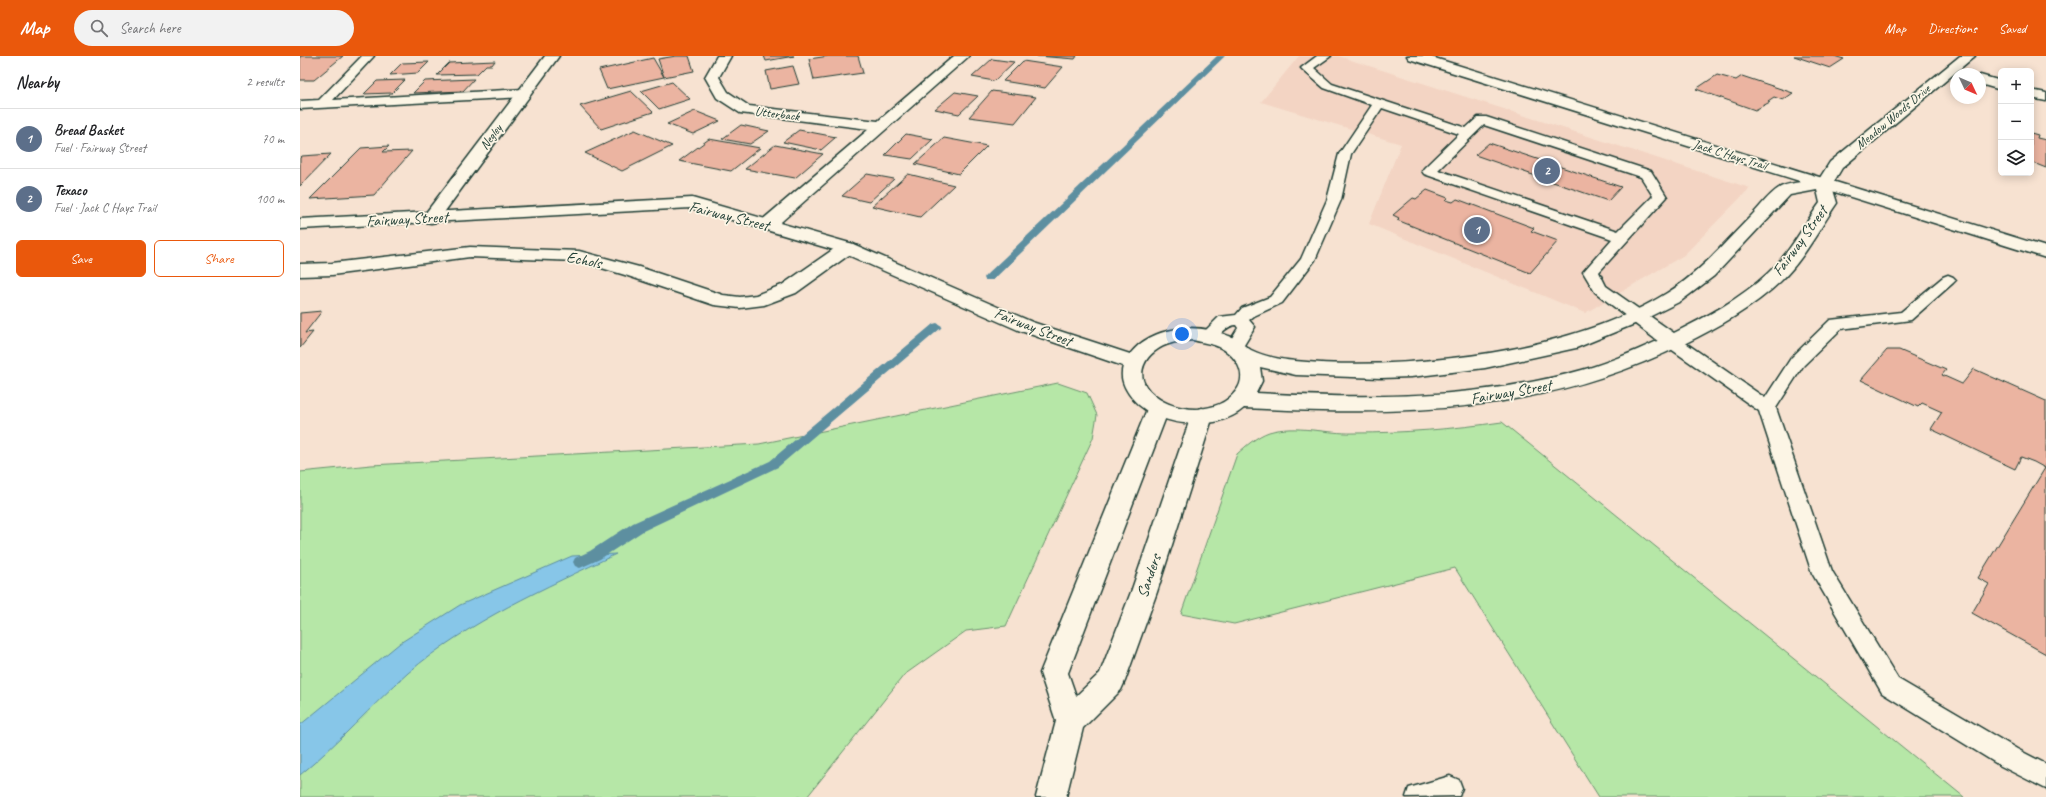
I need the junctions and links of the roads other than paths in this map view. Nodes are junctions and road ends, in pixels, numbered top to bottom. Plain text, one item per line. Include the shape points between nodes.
1 (368, 56) edge
2 (552, 56) edge
3 (724, 56) edge
4 (962, 56) edge
5 (1325, 56) edge
6 (1414, 56) edge
7 (1968, 56) edge
8 (1958, 68) edge
9 (1950, 76) edge
10 (1986, 82) edge
11 (1998, 85) edge
12 (524, 93) junction
13 (2034, 95) edge
14 (2046, 98) edge
15 (1379, 103) junction
16 (322, 104) junction
17 (300, 105) edge
18 (881, 126) junction
19 (1468, 133) junction
20 (1824, 184) junction
21 (431, 218) junction
22 (300, 224) edge
23 (767, 225) junction
24 (1621, 237) junction
25 (848, 248) junction
26 (2046, 253) edge
27 (300, 270) edge
28 (1948, 280) dead end
29 (1637, 316) junction
30 (1240, 320) junction
31 (1208, 336) junction
32 (1674, 343) junction
33 (1240, 351) junction
34 (1134, 362) junction
35 (1240, 400) junction
36 (1767, 408) junction
37 (1158, 409) junction
38 (1202, 416) junction
39 (1070, 721) junction
40 (2046, 777) edge
41 (1450, 788) dead end
42 (1051, 797) edge
43 (1418, 797) edge

1 - 16 lane
2 - 12 street, Negley
3 - 18 street, Utterback via 712,77 722,95 745,110
4 - 18 street
5 - 15 lane via 1307,68 1328,86
6 - 20 street, Jack C Hays Trail
7 - 8 street, Meadow Woods Drive
9 - 20 street, Meadow Woods Drive via 1836,165
10 - 11 street
12 - 16 lane
12 - 21 street, Negley
13 - 14 street
15 - 19 lane
15 - 30 lane via 1345,154 1334,200 1308,260 1276,300 1248,312
16 - 17 lane
18 - 23 street
19 - 24 lane via 1429,171
19 - 24 lane via 1482,120 1646,174 1660,197
20 - 26 street, Jack C Hays Trail
20 - 29 street, Fairway Street via 1785,191 1694,283 1674,297
20 - 32 street, Fairway Street via 1829,203 1776,276 1758,293 1733,310
21 - 22 street, Fairway Street
21 - 23 street, Fairway Street via 692,204
23 - 25 street, Fairway Street
24 - 29 lane via 1591,272 1600,289
25 - 27 street, Echols via 785,292 751,303 721,301 579,256 470,252 332,269
25 - 34 street, Fairway Street via 1025,326
28 - 36 lane via 1905,316 1836,324 1796,362
29 - 32 street
29 - 33 street, Fairway Street via 1569,343 1522,354 1411,370 1296,368 1277,365
30 - 31 lane via 1225,321
30 - 33 lane via 1247,327
31 - 33 street
31 - 34 street via 1176,336 1161,340 1149,346
32 - 35 street, Fairway Street via 1634,360 1558,385 1488,398 1442,403 1377,404
32 - 36 lane
33 - 35 street via 1251,365 1253,376 1250,387
34 - 37 street via 1130,376 1134,388 1141,398
35 - 38 street via 1233,406
36 - 40 lane via 1822,573 1890,686
37 - 38 street via 1185,416
37 - 39 street via 1054,673
38 - 39 street, Sanders via 1144,592 1111,681
39 - 42 street
41 - 43 lane

